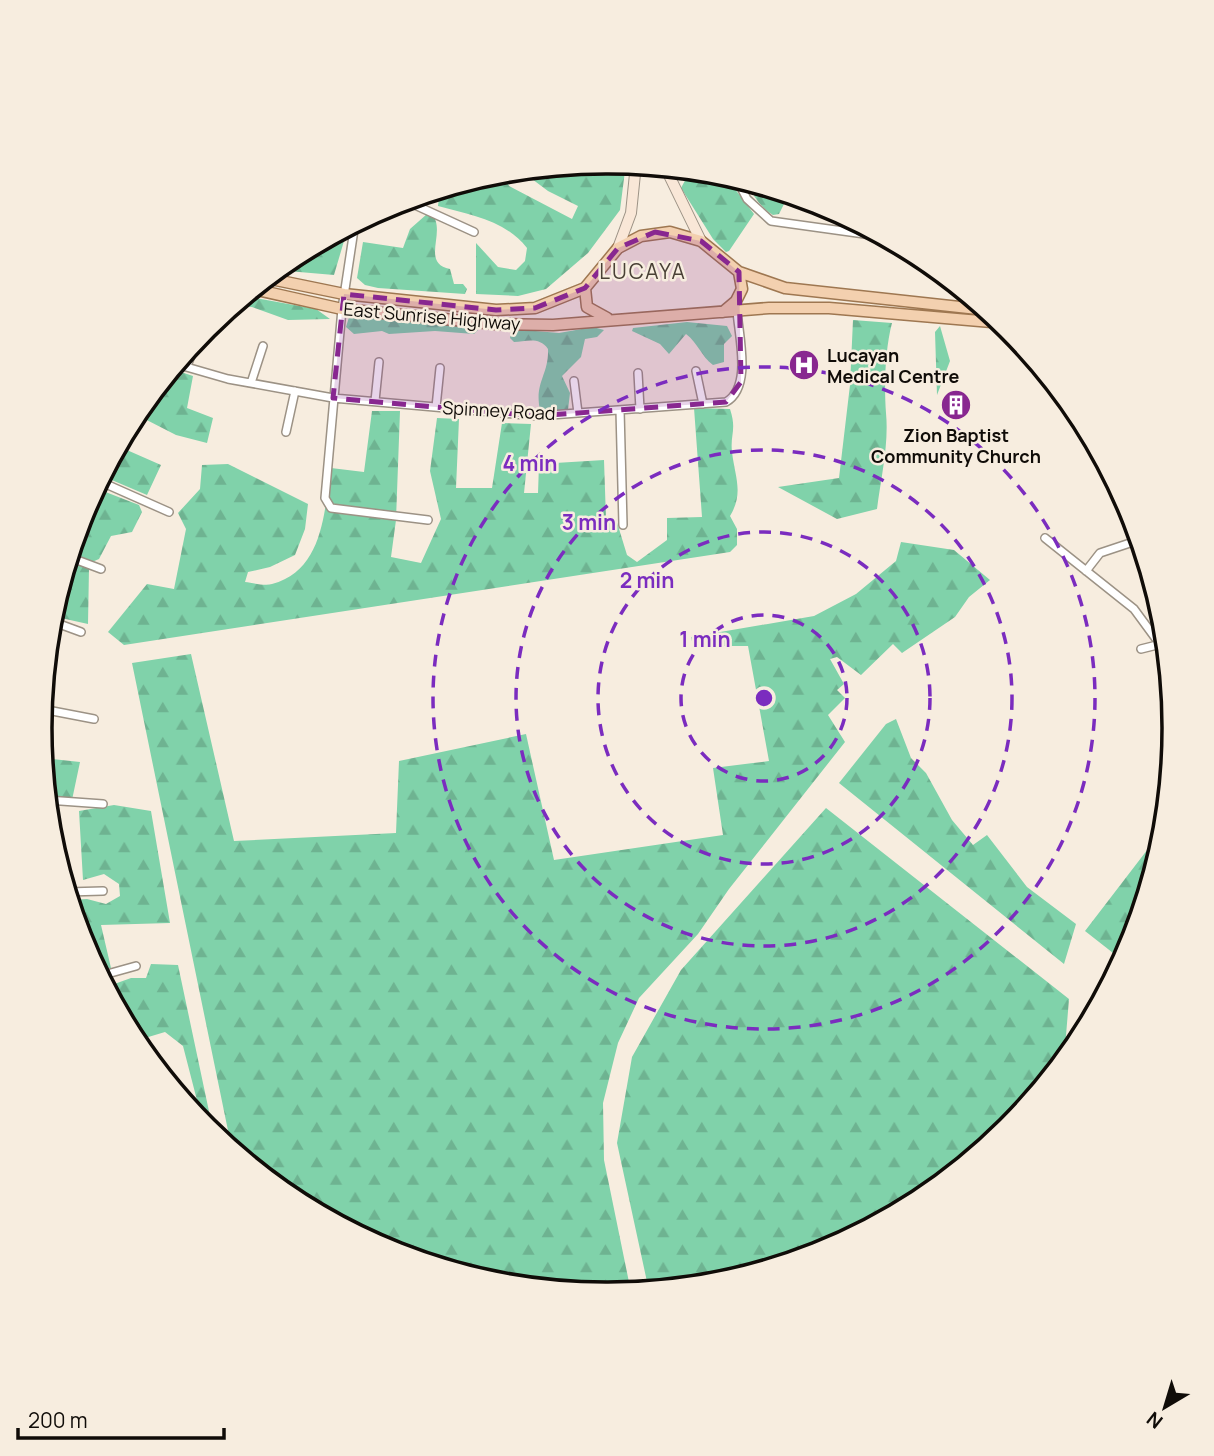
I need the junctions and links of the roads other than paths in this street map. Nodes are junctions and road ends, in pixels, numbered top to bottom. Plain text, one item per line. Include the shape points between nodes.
1 (635, 175) edge
2 (670, 177) edge
3 (742, 190) edge
4 (419, 207) edge
5 (474, 232) dead end
6 (855, 233) edge
7 (353, 236) edge
8 (701, 241) junction
9 (618, 248) junction
10 (739, 272) junction
11 (279, 281) edge
12 (585, 288) junction
13 (265, 292) edge
14 (344, 294) junction
15 (969, 308) edge
16 (342, 309) junction
17 (737, 311) junction
18 (723, 312) junction
19 (613, 320) junction
20 (984, 321) edge
21 (263, 345) dead end
22 (379, 362) dead end
23 (187, 366) edge
24 (440, 368) dead end
25 (696, 371) dead end
26 (638, 373) dead end
27 (574, 381) dead end
28 (251, 383) junction
29 (295, 391) junction
30 (332, 398) junction
31 (375, 401) junction
32 (703, 404) junction
33 (436, 407) junction
34 (640, 409) junction
35 (620, 410) junction
36 (578, 413) junction
37 (286, 432) dead end
38 (109, 485) edge
39 (169, 512) dead end
40 (428, 520) dead end
41 (623, 525) dead end
42 (1045, 538) dead end
43 (1129, 543) edge
44 (79, 561) edge
45 (101, 569) dead end
46 (1086, 571) junction
47 (62, 625) edge
48 (81, 632) dead end
49 (1153, 632) edge
50 (1155, 645) edge
51 (1141, 649) dead end
52 (53, 711) edge
53 (93, 719) dead end
54 (57, 801) edge
55 (103, 804) dead end
56 (103, 891) dead end
57 (77, 892) edge
58 (136, 966) dead end
59 (110, 973) edge

1 - 9 main road via 631,213
2 - 8 main road
3 - 6 street via 771,221
4 - 5 street
7 - 14 street
8 - 9 main road via 655,232
8 - 10 main road
9 - 12 main road
10 - 15 main road via 785,288
10 - 18 main road via 742,289
11 - 14 main road, East Sunrise Highway
12 - 14 main road, East Sunrise Highway via 536,309 496,310
12 - 19 main road via 587,307
13 - 16 main road, East Sunrise Highway
14 - 16 street
16 - 19 main road, East Sunrise Highway via 495,324
16 - 30 street
17 - 18 main road
17 - 20 main road via 829,308
17 - 32 street, Spinney Road via 738,392 726,402
18 - 19 main road, East Sunrise Highway
21 - 28 street
22 - 31 street
23 - 28 street, Spinney Road
24 - 33 street
25 - 32 street
26 - 34 street
27 - 36 street
28 - 29 street, Spinney Road
29 - 30 street, Spinney Road
29 - 37 street
30 - 31 street, Spinney Road
30 - 40 street via 325,498 331,508
31 - 33 street, Spinney Road
32 - 34 street, Spinney Road
33 - 36 street, Spinney Road via 537,416
34 - 35 street, Spinney Road
35 - 36 street, Spinney Road
35 - 41 street
38 - 39 street
42 - 46 street
43 - 46 street via 1100,553
44 - 45 street
46 - 49 street via 1134,609
47 - 48 street
50 - 51 street
52 - 53 street
54 - 55 street
56 - 57 street
58 - 59 street

